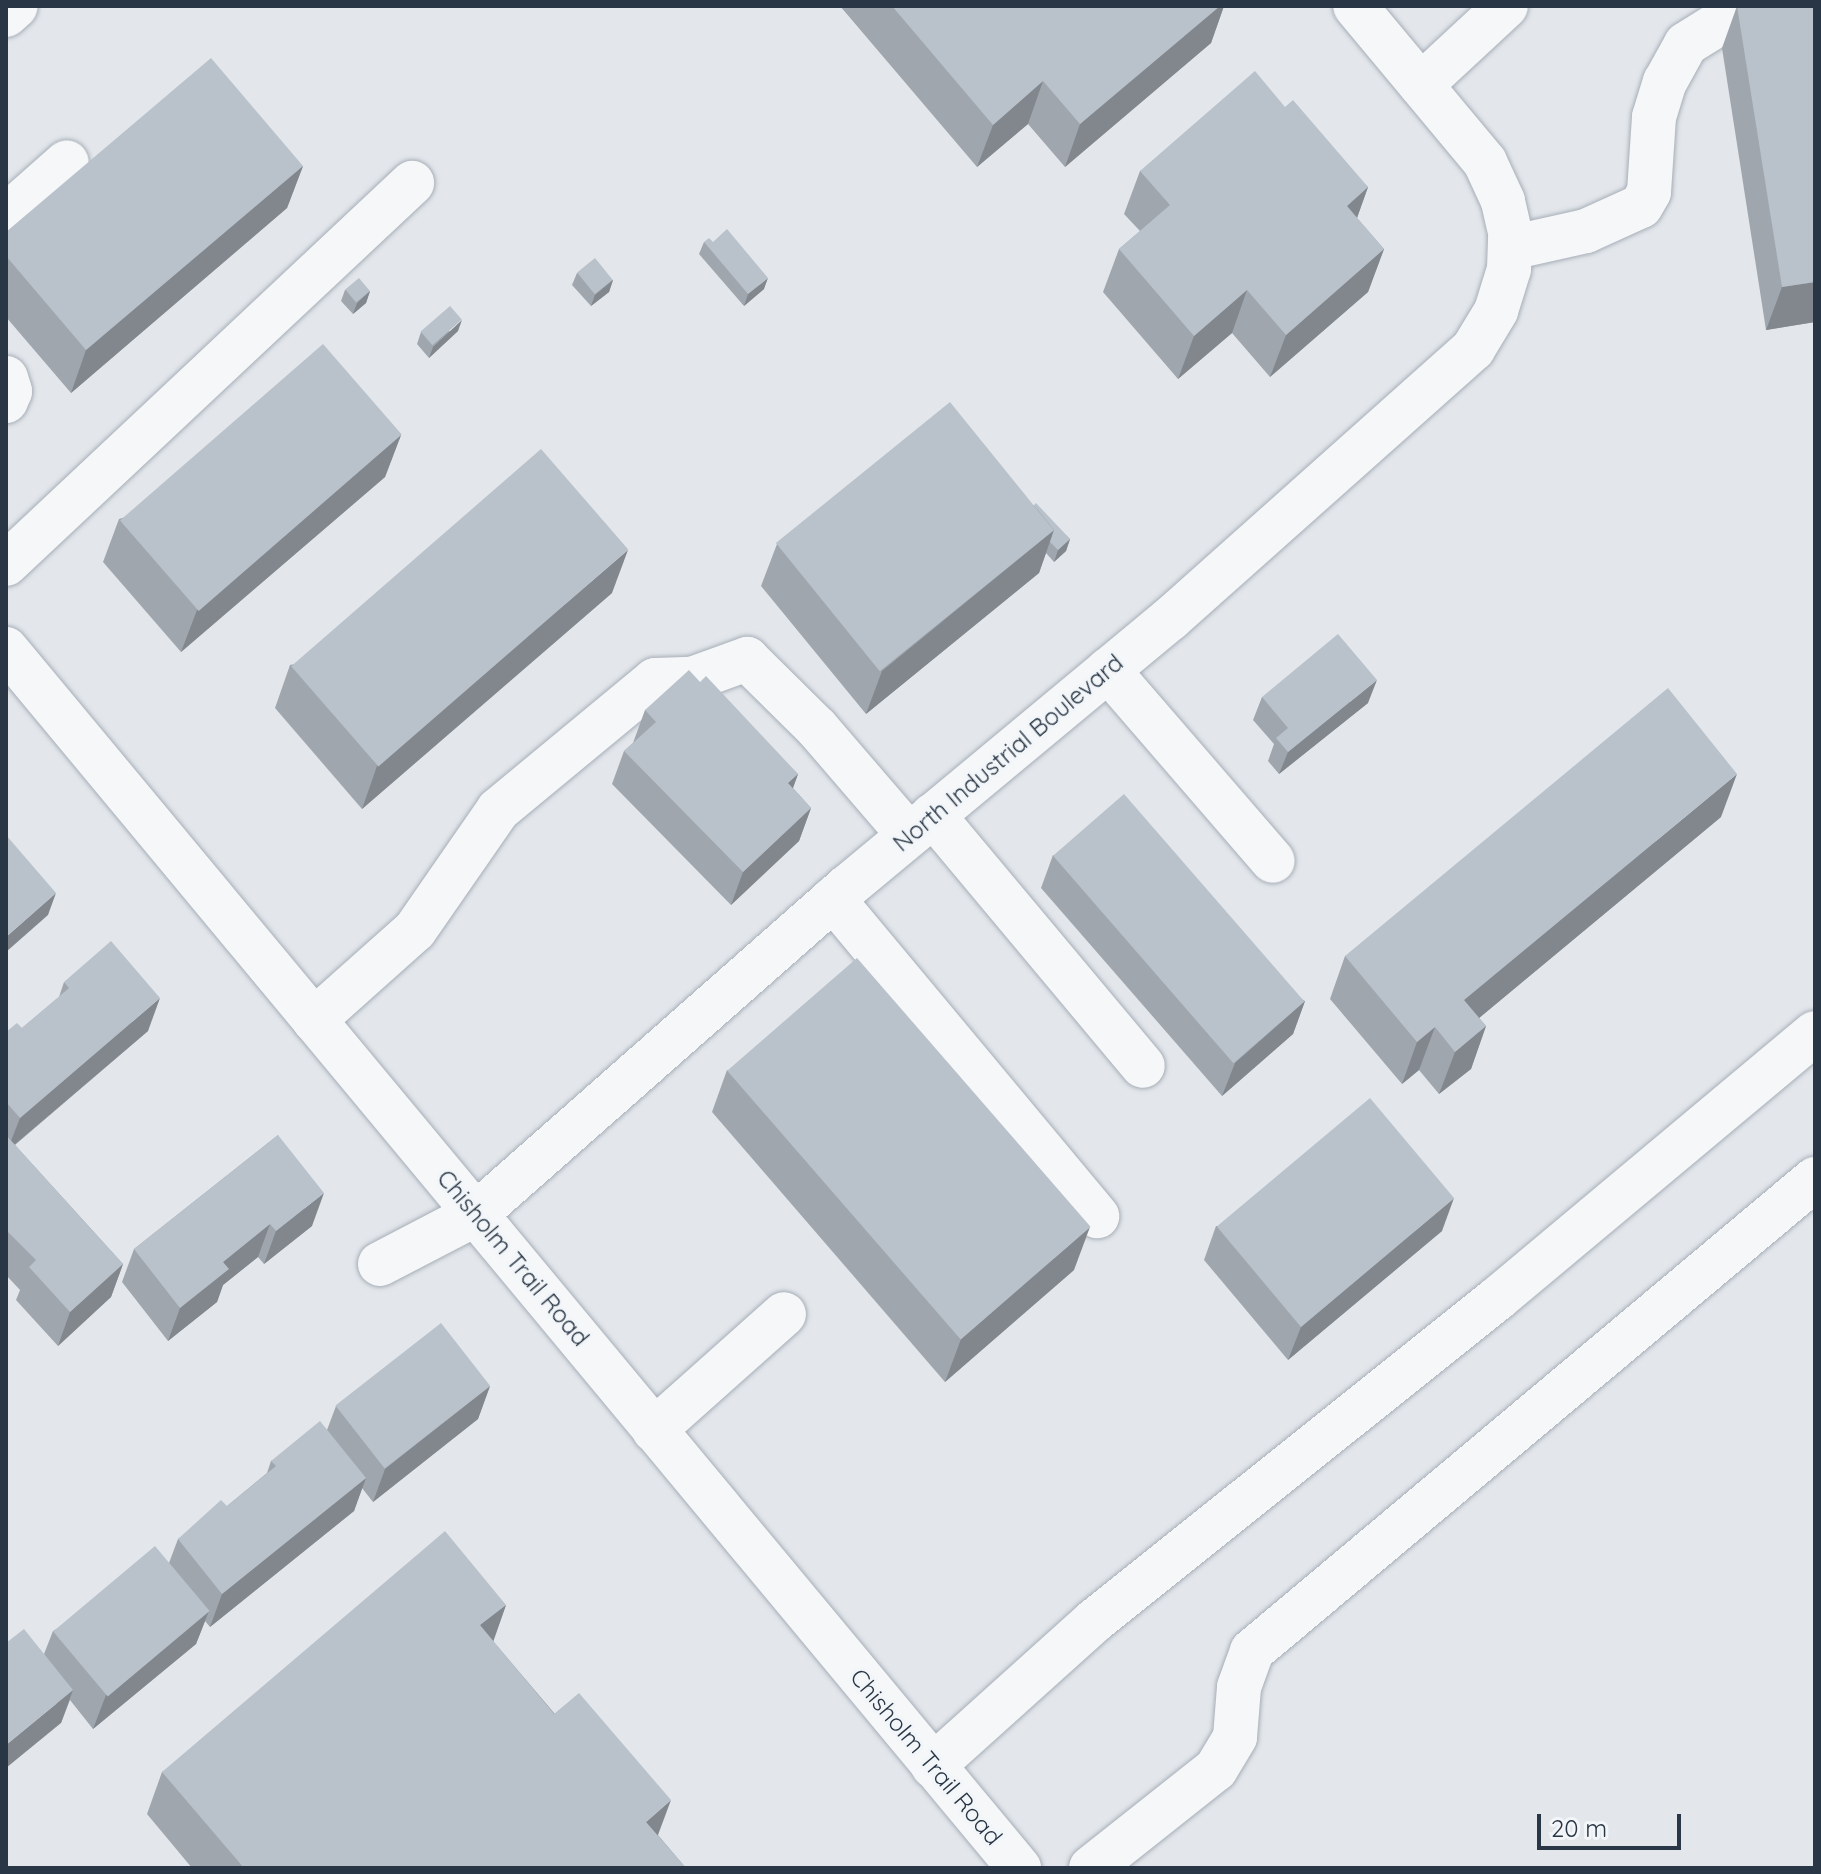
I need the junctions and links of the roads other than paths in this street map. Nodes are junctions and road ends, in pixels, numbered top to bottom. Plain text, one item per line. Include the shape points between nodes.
1 (16, 6) edge
2 (1355, 6) edge
3 (1506, 6) edge
4 (1747, 6) edge
5 (6, 15) edge
6 (1421, 85) junction
7 (67, 162) dead end
8 (412, 183) dead end
9 (6, 216) edge
10 (1509, 259) junction
11 (6, 378) edge
12 (6, 401) edge
13 (6, 564) edge
14 (6, 649) edge
15 (1108, 670) junction
16 (921, 825) junction
17 (1273, 861) dead end
18 (833, 899) junction
19 (314, 1020) junction
20 (1815, 1033) edge
21 (1143, 1066) dead end
22 (1815, 1179) edge
23 (476, 1214) junction
24 (1097, 1216) dead end
25 (380, 1264) dead end
26 (784, 1314) dead end
27 (654, 1430) junction
28 (933, 1766) junction
29 (1019, 1868) edge
30 (1091, 1868) edge

1 - 5 street
2 - 6 street
3 - 6 street
4 - 10 street via 1686,44 1665,82 1654,117 1649,192 1641,206
6 - 10 street via 1485,162 1503,201
7 - 9 street
8 - 13 street
10 - 15 street, North Industrial Boulevard via 1496,311 1473,349
11 - 12 street
14 - 19 street, Chisholm Trail Road
15 - 16 street, North Industrial Boulevard
15 - 17 street
16 - 18 street, North Industrial Boulevard
16 - 19 street via 747,659 692,679 655,680 498,810 415,930
16 - 21 street
18 - 23 street, North Industrial Boulevard
18 - 24 street
19 - 23 street, Chisholm Trail Road
20 - 28 street via 1498,1298 1094,1621
22 - 30 street via 1252,1651 1239,1687 1235,1737 1216,1769
23 - 25 street, North Industrial Boulevard
23 - 27 street, Chisholm Trail Road
26 - 27 street
27 - 28 street, Chisholm Trail Road
28 - 29 street, Chisholm Trail Road

